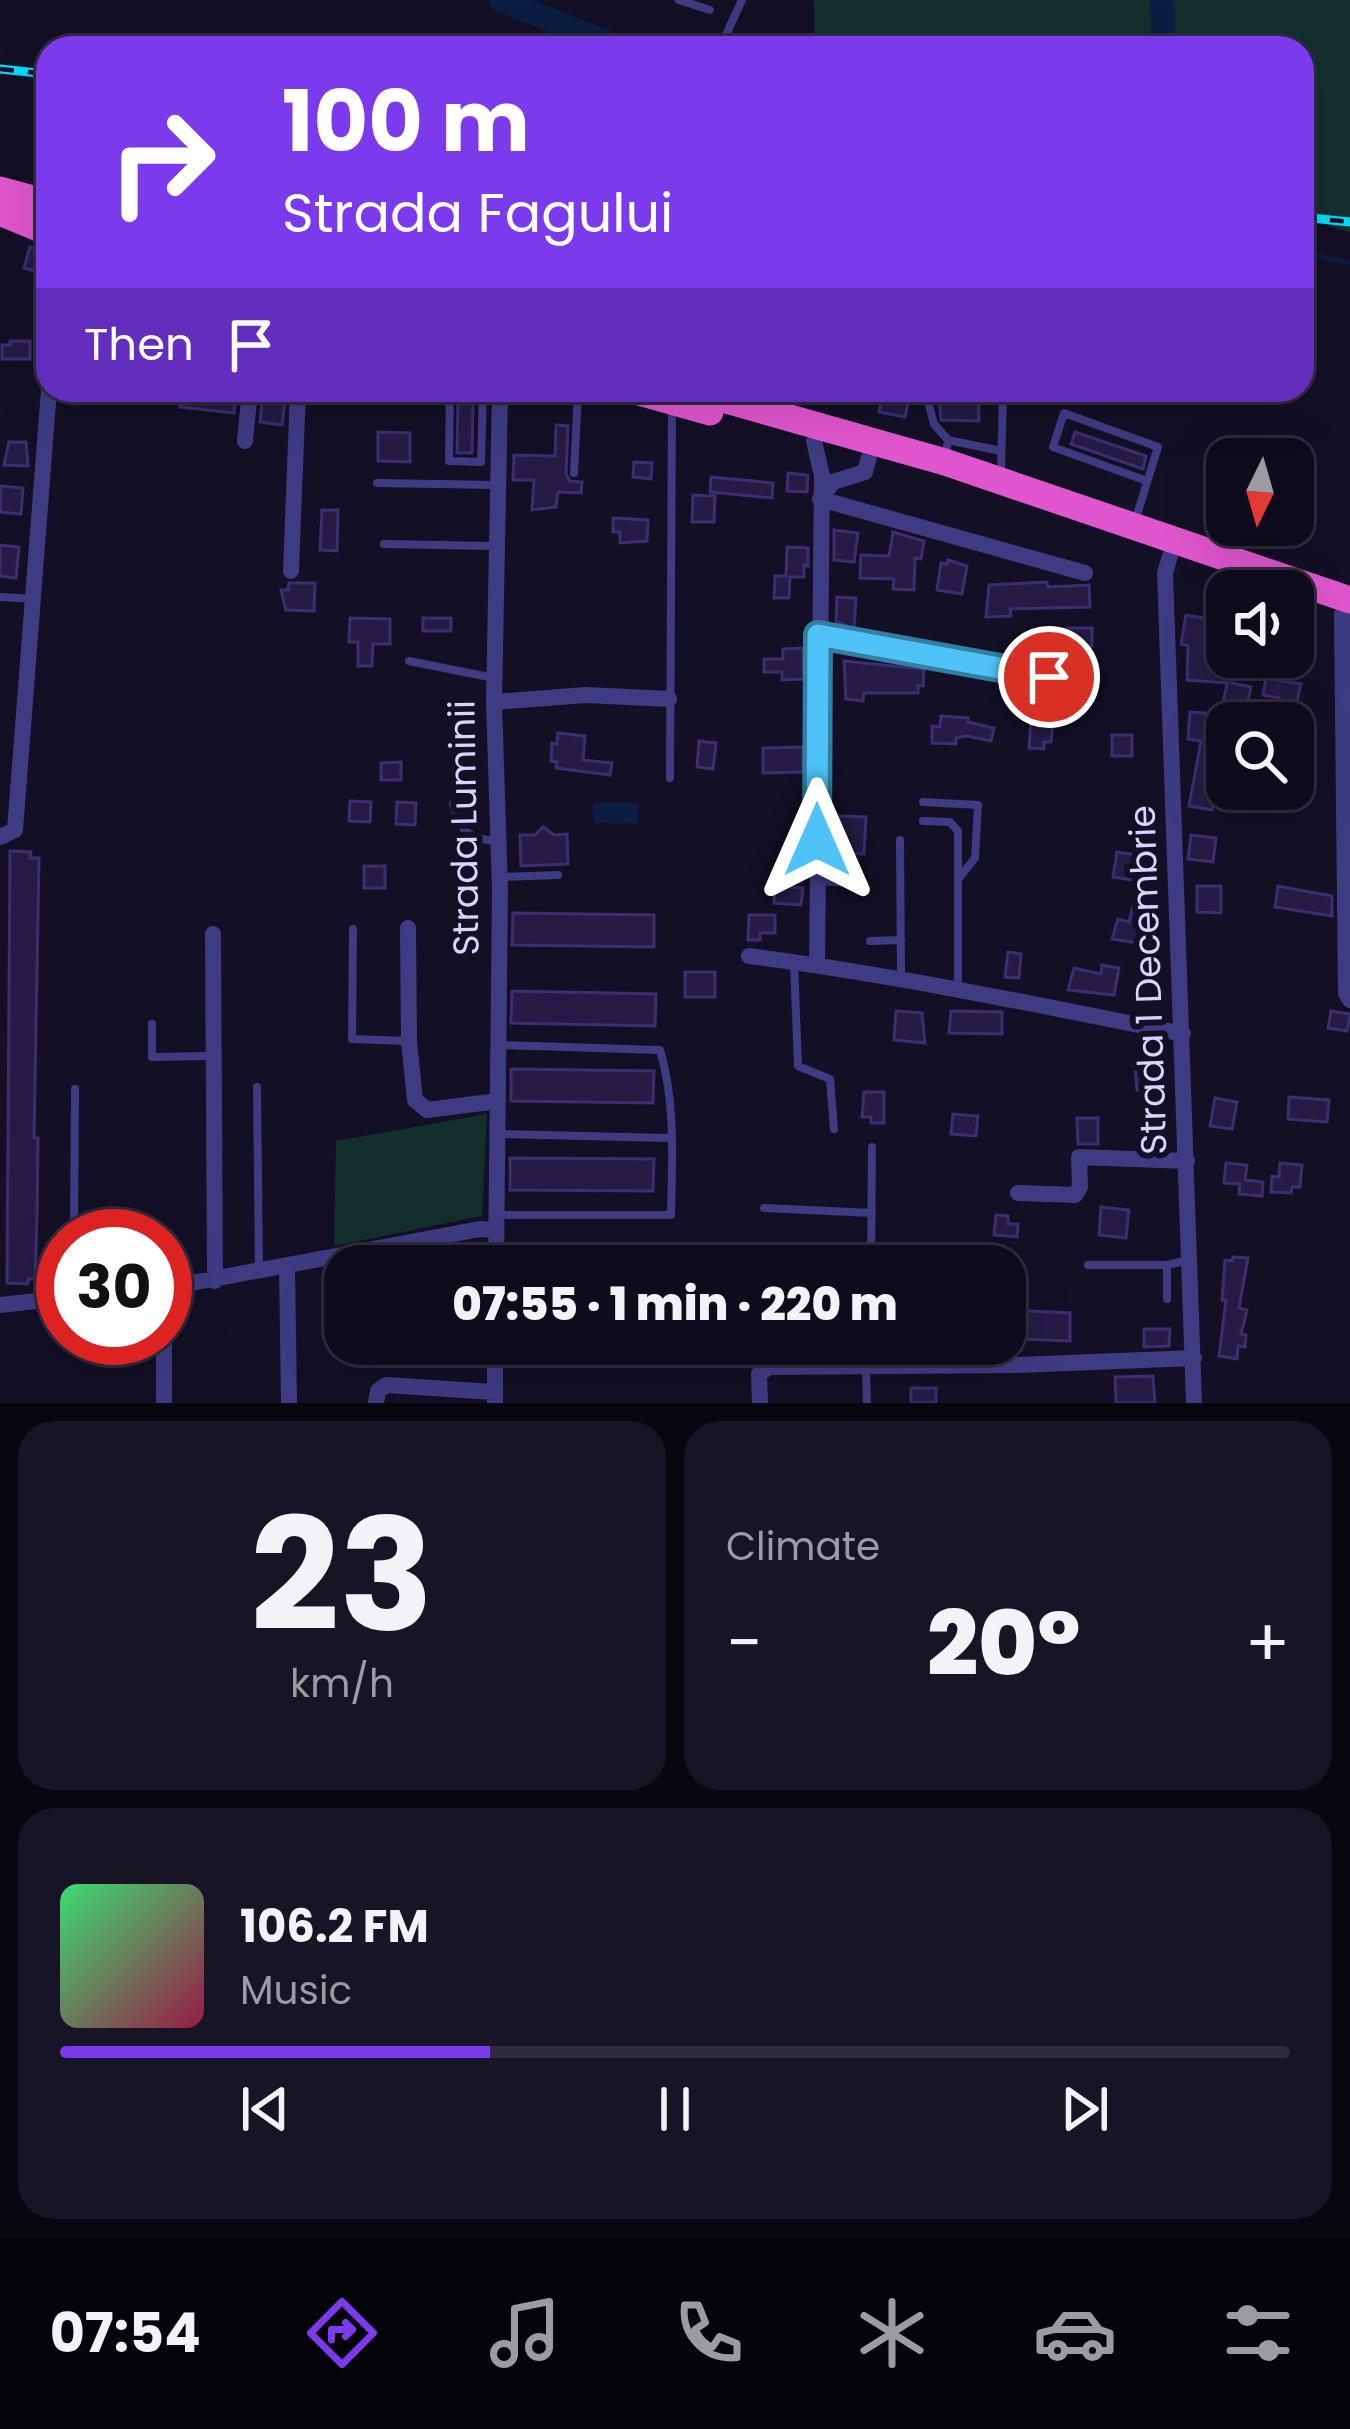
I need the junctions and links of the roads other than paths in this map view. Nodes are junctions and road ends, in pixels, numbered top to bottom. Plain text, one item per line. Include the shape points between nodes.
1 (679, 0) edge
2 (742, 0) edge
3 (710, 10) dead end
4 (725, 36) edge
5 (0, 190) edge
6 (36, 200) edge
7 (0, 210) edge
8 (36, 218) edge
9 (36, 226) edge
10 (48, 402) edge
11 (249, 402) edge
12 (298, 402) edge
13 (450, 402) edge
14 (488, 402) edge
15 (490, 402) edge
16 (577, 402) edge
17 (682, 402) edge
18 (700, 402) edge
19 (711, 402) edge
20 (928, 402) edge
21 (1003, 402) edge
22 (245, 441) dead end
23 (814, 441) junction
24 (947, 451) junction
25 (1001, 451) junction
26 (869, 457) junction
27 (574, 473) dead end
28 (1001, 481) junction
29 (1147, 481) junction
30 (377, 483) dead end
31 (498, 484) junction
32 (820, 499) junction
33 (1133, 526) junction
34 (384, 544) dead end
35 (496, 546) junction
36 (1170, 556) junction
37 (1212, 570) edge
38 (291, 571) dead end
39 (1085, 572) dead end
40 (0, 597) edge
41 (36, 599) junction
42 (1314, 602) edge
43 (1348, 610) edge
44 (818, 635) junction
45 (409, 661) dead end
46 (1049, 677) dead end
47 (495, 678) junction
48 (669, 699) junction
49 (494, 701) junction
50 (670, 778) dead end
51 (922, 802) dead end
52 (453, 804) dead end
53 (923, 821) dead end
54 (0, 837) edge
55 (900, 840) dead end
56 (499, 842) junction
57 (558, 875) dead end
58 (500, 877) junction
59 (958, 879) junction
60 (817, 880) junction
61 (864, 884) dead end
62 (407, 928) dead end
63 (352, 929) dead end
64 (213, 934) dead end
65 (870, 940) dead end
66 (901, 940) junction
67 (748, 956) dead end
68 (794, 962) junction
69 (817, 964) junction
70 (901, 979) junction
71 (958, 989) junction
72 (1350, 1000) edge
73 (152, 1024) dead end
74 (1183, 1034) junction
75 (409, 1041) junction
76 (499, 1045) junction
77 (212, 1056) junction
78 (256, 1087) dead end
79 (75, 1089) dead end
80 (498, 1101) junction
81 (834, 1129) dead end
82 (498, 1133) junction
83 (671, 1138) junction
84 (872, 1147) dead end
85 (1187, 1161) junction
86 (1018, 1193) dead end
87 (764, 1208) dead end
88 (74, 1209) edge
89 (872, 1213) junction
90 (496, 1223) junction
91 (496, 1245) edge
92 (871, 1245) edge
93 (1191, 1260) junction
94 (286, 1265) junction
95 (1088, 1265) dead end
96 (1168, 1265) junction
97 (259, 1271) junction
98 (215, 1280) junction
99 (192, 1284) edge
100 (1167, 1299) dead end
101 (36, 1301) edge
102 (0, 1305) edge
103 (1194, 1358) junction
104 (164, 1365) edge
105 (495, 1365) edge
106 (868, 1367) junction
107 (495, 1398) edge
108 (164, 1403) edge
109 (289, 1403) edge
110 (376, 1403) edge
111 (760, 1403) edge
112 (867, 1403) edge
113 (1194, 1403) edge

1 - 3 lane
2 - 4 lane
5 - 6 highway
7 - 8 highway
7 - 9 highway
10 - 41 street
11 - 22 street
12 - 38 street
13 - 14 lane via 449,461 481,462
15 - 31 street, Strada Luminii
16 - 27 lane
17 - 48 lane
18 - 23 highway
19 - 24 highway
20 - 24 lane
21 - 25 lane
23 - 26 highway
23 - 32 street
24 - 25 lane
24 - 28 highway
25 - 28 lane
26 - 32 street via 866,472 832,482
26 - 36 highway
28 - 33 highway
29 - 29 lane via 1158,447 1064,413 1053,447
29 - 33 lane
30 - 31 lane
31 - 35 street, Strada Luminii
32 - 39 street
32 - 44 street
33 - 43 highway
34 - 35 lane
35 - 47 street, Strada Luminii
36 - 37 highway
36 - 74 street, Strada 1 Decembrie
40 - 41 lane
41 - 54 street via 16,830
42 - 43 highway
43 - 72 street
44 - 46 street
44 - 60 street
45 - 47 lane
47 - 49 street, Strada Luminii
48 - 49 street
48 - 50 lane
49 - 56 street, Strada Luminii
51 - 59 lane via 980,810 973,865
52 - 56 lane via 462,830
53 - 59 lane via 956,825
55 - 66 lane
56 - 58 street, Strada Luminii
57 - 58 lane
58 - 76 street, Strada Luminii
59 - 71 lane
60 - 61 lane
60 - 69 street
62 - 75 street
63 - 75 lane via 352,1039
64 - 77 street
65 - 66 lane
66 - 70 lane
67 - 68 street
68 - 69 street
68 - 81 lane via 798,1066 830,1079
69 - 70 street
70 - 71 street
71 - 74 street
73 - 77 lane via 152,1057
74 - 85 street, Strada 1 Decembrie
75 - 80 street via 415,1100 427,1110
76 - 80 street, Strada Luminii
76 - 83 lane via 660,1050
77 - 98 street
78 - 97 lane
79 - 88 lane
80 - 82 street, Strada Luminii
82 - 83 lane
82 - 90 street, Strada Luminii
83 - 90 lane via 671,1215
84 - 89 lane
85 - 86 street via 1079,1156 1076,1195
85 - 93 street, Strada 1 Decembrie
87 - 89 lane
89 - 92 lane
90 - 91 street, Strada Luminii
90 - 94 street
93 - 96 lane
93 - 103 street, Strada 1 Decembrie
94 - 97 street
94 - 109 street
95 - 96 lane
96 - 100 lane
97 - 98 street
98 - 99 street
101 - 102 street
103 - 106 street
103 - 113 street, Strada 1 Decembrie
104 - 108 street
105 - 107 street
106 - 111 street via 769,1366 759,1374
106 - 112 lane
107 - 110 street via 386,1385

